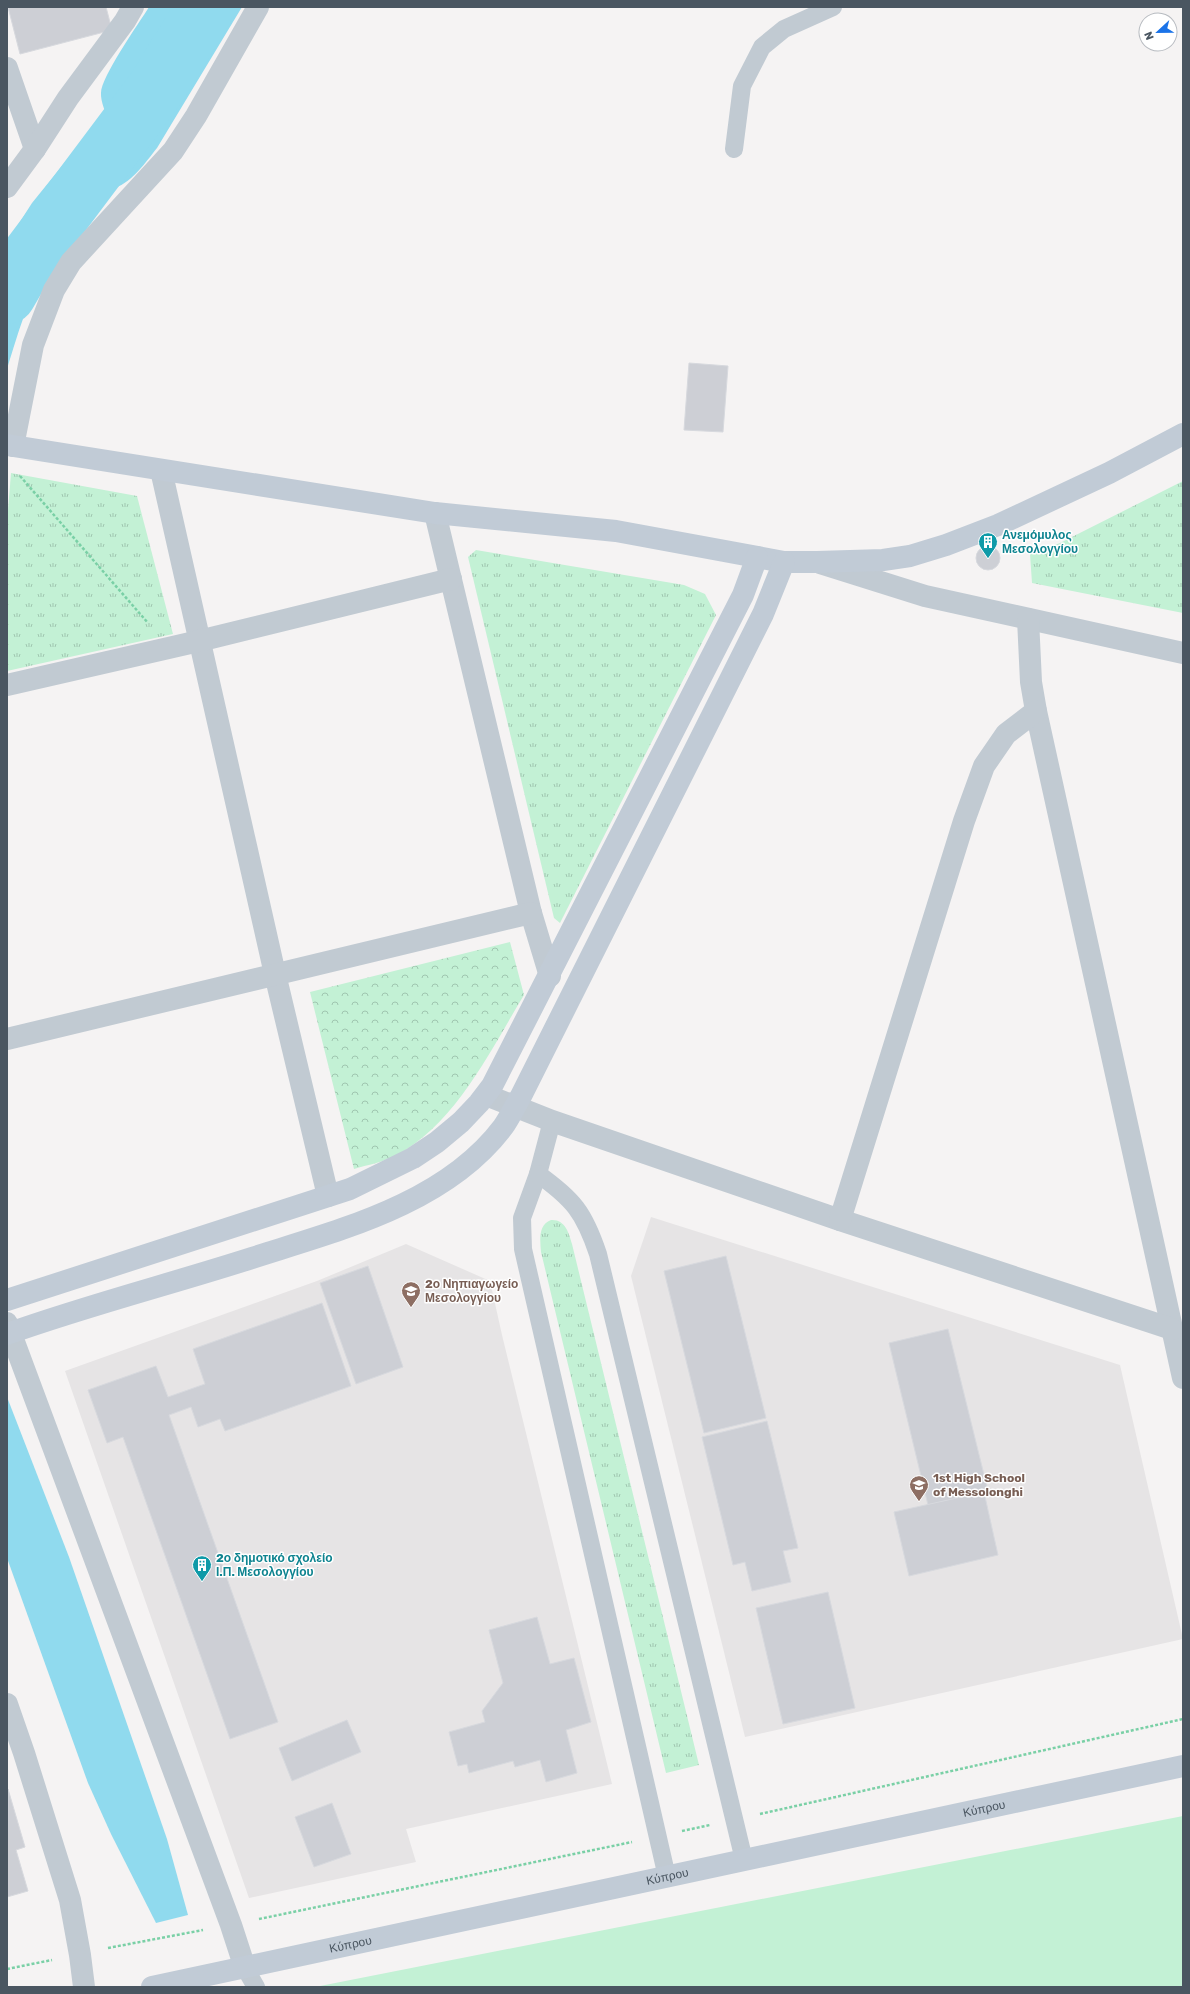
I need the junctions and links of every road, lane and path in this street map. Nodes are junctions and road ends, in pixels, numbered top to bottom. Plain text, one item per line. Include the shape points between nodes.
1 (133, 7) edge
2 (258, 7) edge
3 (833, 7) edge
4 (7, 68) edge
5 (36, 149) junction
6 (734, 149) dead end
7 (7, 187) edge
8 (1183, 434) edge
9 (10, 446) edge
10 (161, 470) junction
11 (434, 513) junction
12 (757, 557) junction
13 (784, 562) junction
14 (817, 562) junction
15 (451, 579) junction
16 (1028, 619) junction
17 (199, 641) junction
18 (169, 648) junction
19 (1183, 653) edge
20 (7, 685) edge
21 (1036, 711) junction
22 (531, 913) junction
23 (275, 974) junction
24 (550, 976) junction
25 (7, 1039) edge
26 (486, 1095) junction
27 (515, 1106) junction
28 (552, 1121) junction
29 (538, 1174) junction
30 (328, 1196) junction
31 (840, 1220) junction
32 (7, 1300) edge
33 (1172, 1329) junction
34 (8, 1330) edge
35 (1183, 1378) edge
36 (7, 1704) edge
37 (16, 1755) edge
38 (1183, 1766) edge
39 (744, 1860) junction
40 (667, 1877) junction
41 (231, 1925) junction
42 (110, 1947) dead end
43 (80, 1955) junction
44 (245, 1968) junction
45 (7, 1969) edge
46 (84, 1987) edge
47 (152, 1987) edge
48 (256, 1987) edge

1 - 5 street via 68,98
2 - 9 street via 196,116 173,151 71,262 54,290 33,345
3 - 6 lane via 784,29 762,47 742,86
4 - 5 street
5 - 7 street
8 - 14 street via 1102,477 946,546 883,560
9 - 10 street
9 - 18 path via 19,475
10 - 11 street
10 - 17 street
11 - 12 street via 616,531
11 - 15 street
12 - 13 street
12 - 24 street via 743,595
13 - 14 street
13 - 27 street via 763,614
14 - 16 street via 924,596
15 - 17 street
15 - 22 street
16 - 19 street
16 - 21 street via 1031,682
17 - 18 street
17 - 23 street
18 - 20 street
21 - 31 street via 1006,734 984,766 964,821
21 - 33 street
22 - 23 street
22 - 24 street
23 - 25 street
23 - 30 street
24 - 26 street
26 - 27 street
26 - 30 street via 452,1130 413,1158 350,1189
27 - 28 street
27 - 34 street via 503,1126 476,1155 434,1187 401,1206 335,1232 107,1303
28 - 29 lane
28 - 31 street
29 - 39 lane via 560,1190 579,1210 598,1254
29 - 40 lane via 522,1218 521,1236 525,1263
30 - 32 street
31 - 33 street
33 - 35 street
34 - 41 street
36 - 37 street
37 - 43 street via 70,1900
38 - 39 street, Κύπρου
39 - 40 street, Κύπρου
40 - 44 street, Κύπρου
41 - 42 path
41 - 44 street
43 - 45 path
43 - 46 street
44 - 47 street, Κύπρου
44 - 48 lane

